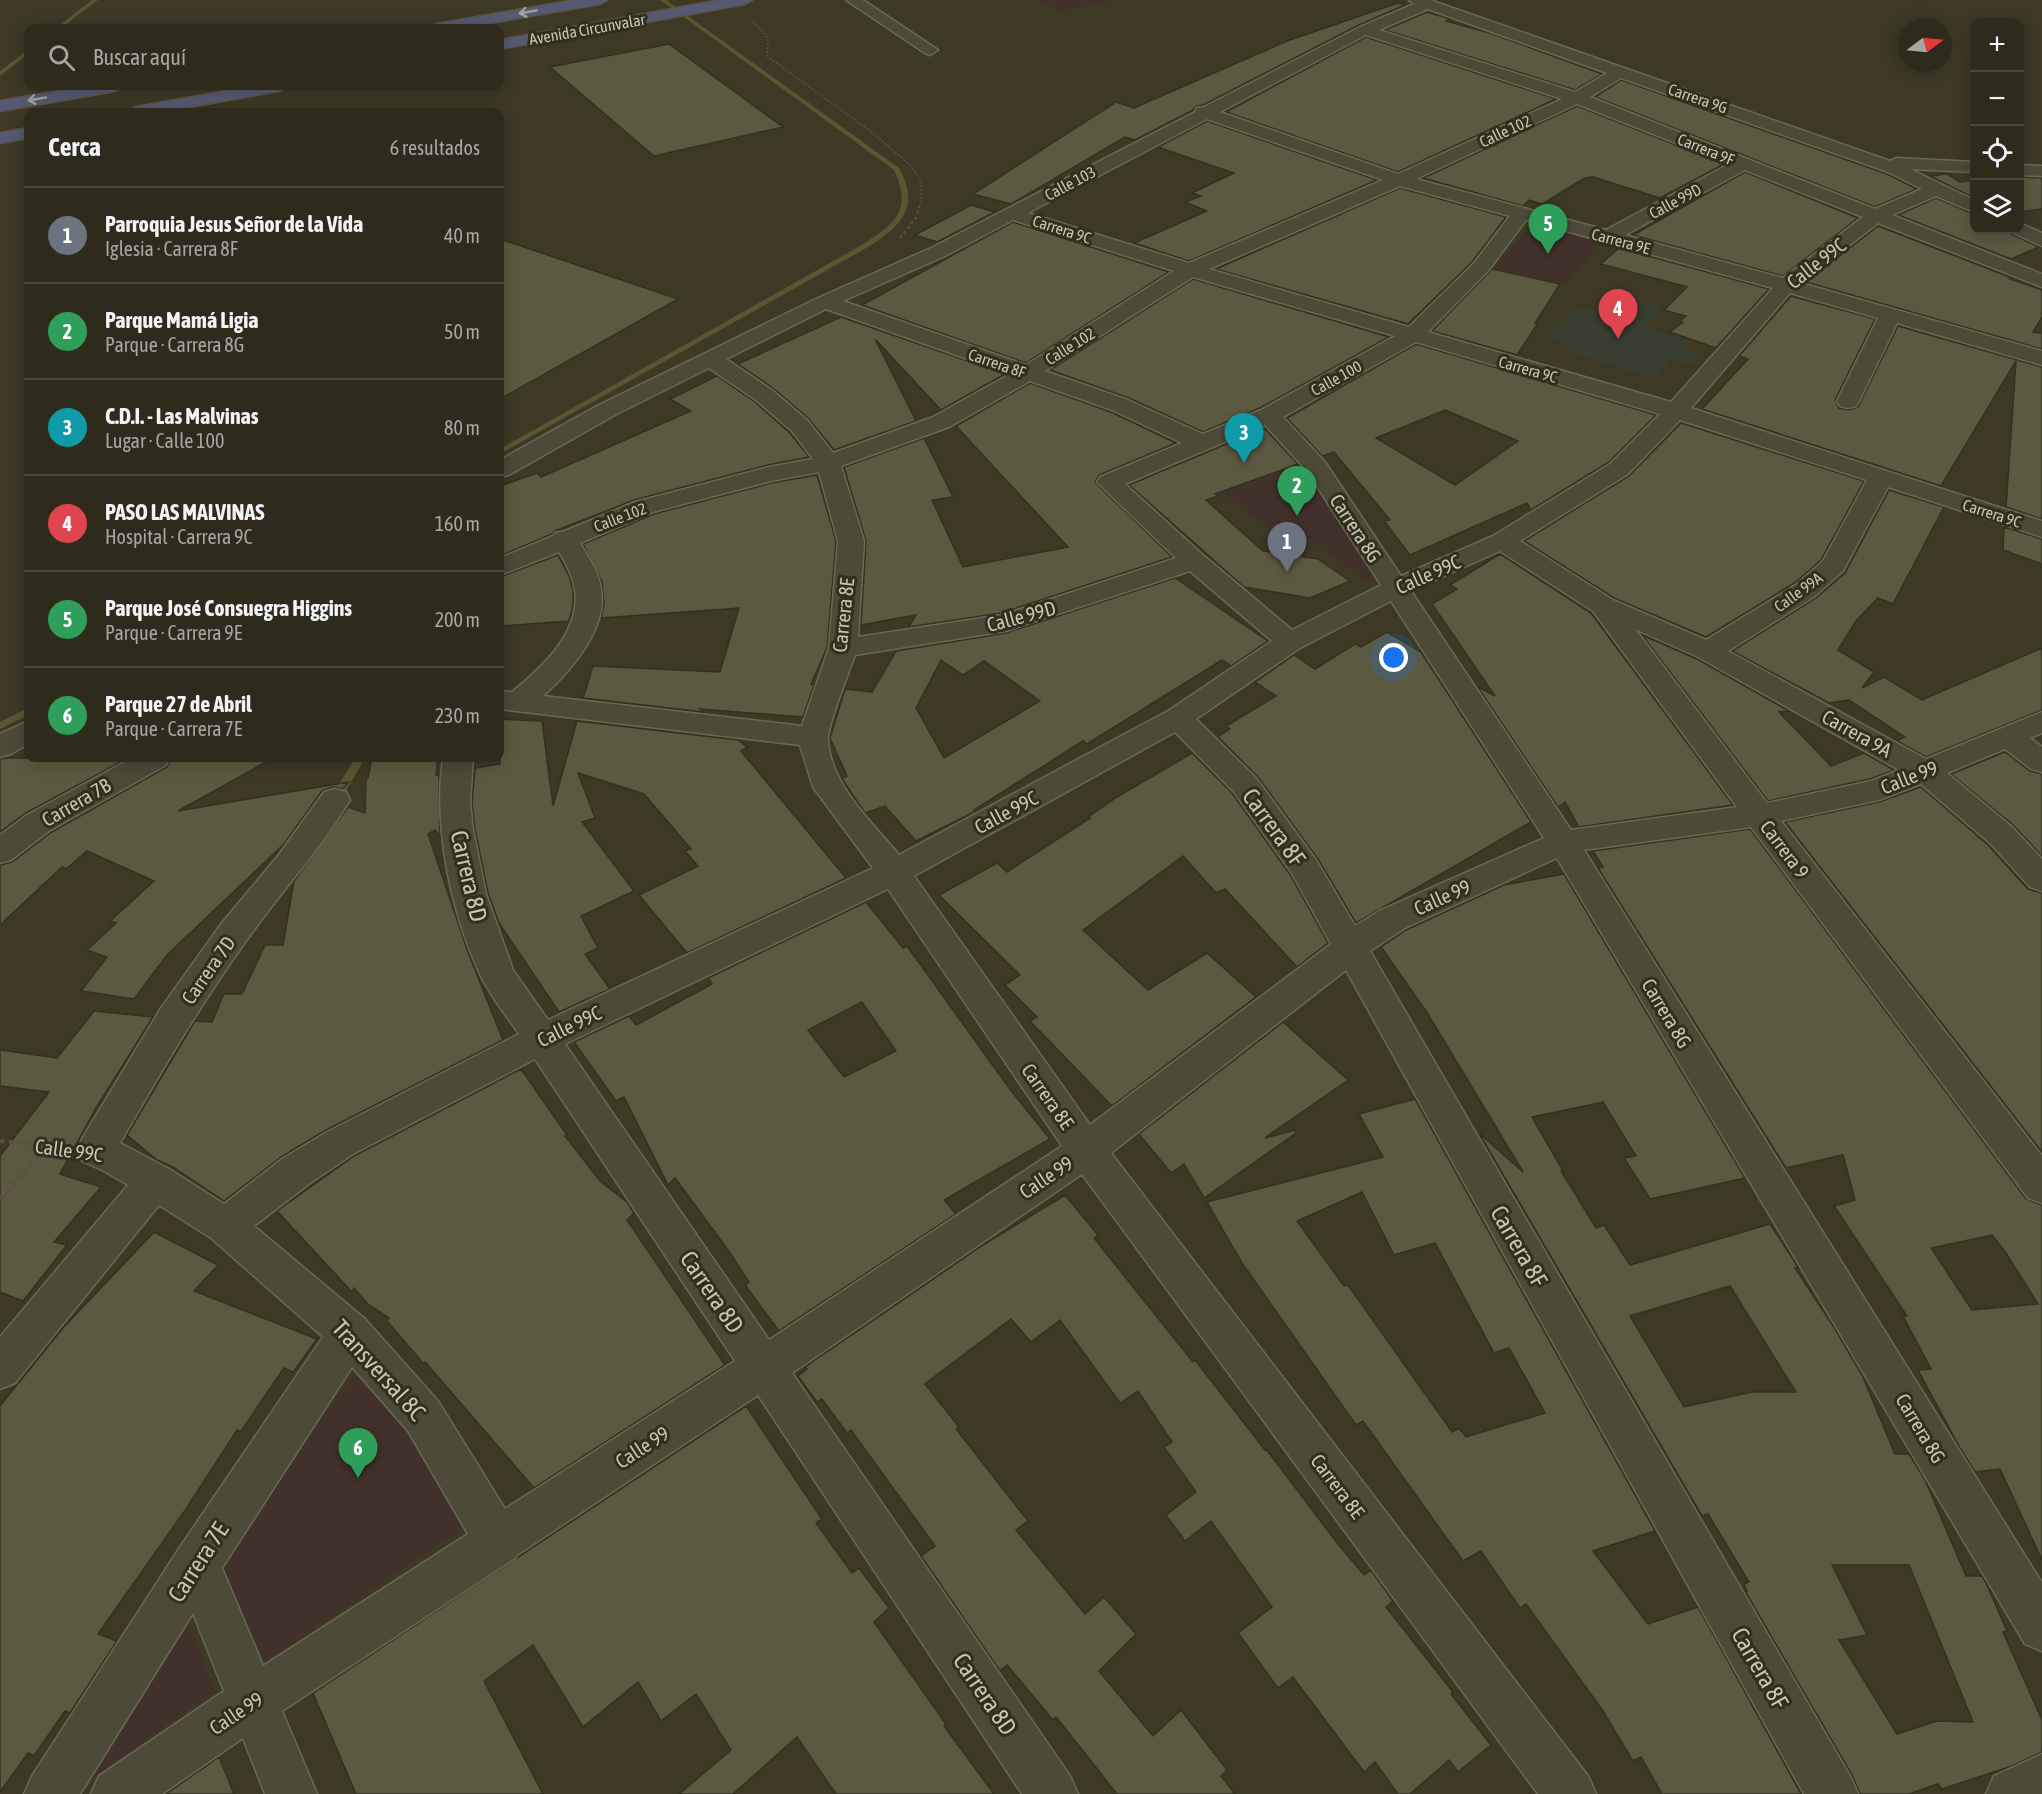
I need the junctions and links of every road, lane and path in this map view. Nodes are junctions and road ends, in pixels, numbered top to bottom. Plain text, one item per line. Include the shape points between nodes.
1 (600, 0) edge
2 (745, 0) edge
3 (853, 0) edge
4 (1422, 2) edge
5 (728, 3) junction
6 (460, 24) edge
7 (1365, 30) junction
8 (504, 44) edge
9 (930, 50) dead end
10 (1621, 71) junction
11 (92, 90) edge
12 (257, 90) edge
13 (1577, 98) junction
14 (0, 106) edge
15 (158, 108) edge
16 (1203, 112) junction
17 (24, 134) edge
18 (0, 138) edge
19 (1880, 162) junction
20 (1743, 164) junction
21 (1970, 167) edge
22 (2024, 170) edge
23 (2042, 171) edge
24 (1400, 180) junction
25 (1936, 189) junction
26 (1970, 205) edge
27 (1012, 213) junction
28 (1521, 214) junction
29 (1877, 215) junction
30 (2024, 231) edge
31 (1608, 237) junction
32 (2042, 240) edge
33 (892, 243) dead end
34 (1190, 270) junction
35 (2042, 281) edge
36 (1786, 285) junction
37 (825, 302) junction
38 (1890, 315) junction
39 (1413, 336) junction
40 (711, 358) junction
41 (2042, 358) edge
42 (1026, 374) junction
43 (1848, 401) dead end
44 (1676, 411) junction
45 (1269, 415) junction
46 (1200, 442) junction
47 (828, 463) junction
48 (504, 468) edge
49 (1881, 477) junction
50 (2042, 529) edge
51 (564, 538) junction
52 (1502, 541) junction
53 (1194, 561) junction
54 (504, 565) edge
55 (1394, 589) junction
56 (1603, 605) junction
57 (1678, 639) junction
58 (1290, 642) junction
59 (843, 648) junction
60 (1637, 651) junction
61 (1708, 651) junction
62 (509, 701) edge
63 (1178, 718) junction
64 (2042, 722) edge
65 (24, 733) edge
66 (813, 737) junction
67 (2009, 737) junction
68 (0, 747) edge
69 (148, 762) edge
70 (458, 762) edge
71 (2042, 762) edge
72 (1925, 771) junction
73 (335, 800) dead end
74 (1759, 815) junction
75 (1563, 842) junction
76 (0, 852) edge
77 (894, 872) junction
78 (2042, 879) edge
79 (1350, 950) junction
80 (540, 1040) junction
81 (0, 1142) edge
82 (47, 1146) junction
83 (96, 1150) junction
84 (1086, 1150) junction
85 (155, 1181) junction
86 (2042, 1186) edge
87 (0, 1198) edge
88 (225, 1226) junction
89 (350, 1333) junction
90 (764, 1367) junction
91 (0, 1369) edge
92 (499, 1542) junction
93 (197, 1564) junction
94 (2042, 1627) edge
95 (253, 1701) junction
96 (2042, 1780) edge
97 (50, 1794) edge
98 (117, 1794) edge
99 (291, 1794) edge
100 (1052, 1794) edge
101 (1570, 1794) edge
102 (1832, 1794) edge
103 (2012, 1794) edge

1 -> 6 highway, Avenida Circunvalar
2 - 5 highway, Avenida Circunvalar
3 - 9 street
4 - 7 street, Calle 103
4 - 10 street, Carrera 9G
5 - 8 highway, Avenida Circunvalar
5 - 33 path via 760,26 768,38 766,56 882,141 917,174 922,188 917,220
7 - 13 street, Carrera 9F
7 - 16 street, Calle 103
10 - 13 street, Calle 102
10 - 19 street, Carrera 9G
11 -> 14 highway
12 - 15 highway
13 - 20 street, Carrera 9F
13 - 24 street, Calle 102
16 - 24 street, Carrera 9E
16 - 27 street, Calle 103
17 - 18 highway
19 - 21 street
19 - 25 street, Carrera 9G
20 - 29 street, Carrera 9F
20 - 31 street, Calle 99D
22 - 23 street
24 - 28 street, Carrera 9E
24 - 34 street, Calle 102
25 - 26 street, Carrera 9G
25 - 29 street, Calle 99C
27 - 34 street, Carrera 9C
27 - 37 street, Calle 103 via 938,252
28 - 31 street, Carrera 9E
28 - 39 street, Calle 100 via 1481,267
29 - 35 street, Carrera 9F
29 - 36 street, Calle 99C
30 - 32 street
31 - 36 street, Carrera 9E
34 - 39 street, Carrera 9C
34 - 42 street, Calle 102
36 - 38 street, Carrera 9E
36 - 44 street, Calle 99C
37 - 40 street, Calle 103
37 - 42 street, Carrera 8F
38 - 41 street, Carrera 9E
38 - 43 street
39 - 44 street, Carrera 9C
39 - 45 street, Calle 100
40 - 47 street, Carrera 8E via 800,426
40 - 48 street, Calle 103
42 - 46 street, Carrera 8F via 1120,405
42 - 47 street, Calle 102 via 941,422
44 - 49 street, Carrera 9C
44 - 52 street, Calle 99C via 1619,469
45 - 46 street, Calle 100
45 - 55 street, Carrera 8G via 1316,467
46 - 53 street, Calle 100 via 1109,482
47 - 51 street, Calle 102 via 692,493
47 - 59 street, Carrera 8E via 851,541
49 - 50 street, Carrera 9C
49 - 61 street, Calle 99A via 1834,565 1806,590
51 - 54 street, Calle 102
51 - 62 street via 589,590 574,648 546,678
52 - 55 street, Calle 99C
52 - 56 street, Carrera 9
53 - 58 street
53 - 59 street, Calle 99D via 1006,623
55 - 58 street, Calle 99C
55 - 75 street, Carrera 8G
56 - 57 street, Carrera 9A
56 - 60 street, Carrera 9
57 - 60 street
57 - 61 street, Carrera 9A
58 - 63 street, Calle 99C
59 - 66 street, Carrera 8E
60 - 74 street, Carrera 9
61 - 72 street, Carrera 9A
62 - 66 street
63 - 77 street, Calle 99C
63 - 79 street, Carrera 8F via 1245,785 1305,868
64 - 67 street, Calle 99
65 - 68 street
66 - 77 street, Carrera 8E via 828,787
67 - 71 street
67 - 72 street, Calle 99
69 - 76 street, Carrera 7B via 38,823
70 - 80 street, Carrera 8D via 458,843 479,926 498,975
72 - 74 street, Calle 99 via 1879,790
72 - 78 street, Carrera 9A via 2001,835
73 - 83 street, Carrera 7D via 233,933 174,1018
74 - 75 street, Calle 99
74 - 86 street, Carrera 9
75 - 79 street, Calle 99 via 1393,919
75 - 94 street, Carrera 8G
77 - 80 street, Calle 99C
77 - 84 street, Carrera 8E
79 - 84 street, Calle 99
79 - 102 street, Carrera 8F
80 - 88 street, Calle 99C via 340,1143 296,1171
80 - 90 street, Carrera 8D
81 - 82 path, Calle 99C
82 - 83 path, Calle 99C
82 - 87 path
83 - 85 street, Calle 99C
84 - 90 street, Calle 99
84 - 101 street, Carrera 8E
85 - 88 street, Calle 99C
85 - 91 street
88 - 89 street, Transversal 8C
89 - 92 street, Transversal 8C via 423,1416
89 - 93 street, Carrera 7E
90 - 92 street, Calle 99
90 - 100 street, Carrera 8D
92 - 95 street, Calle 99
93 - 95 street
93 - 97 street, Carrera 7E
95 - 98 street, Calle 99
95 - 99 street
96 - 103 street

